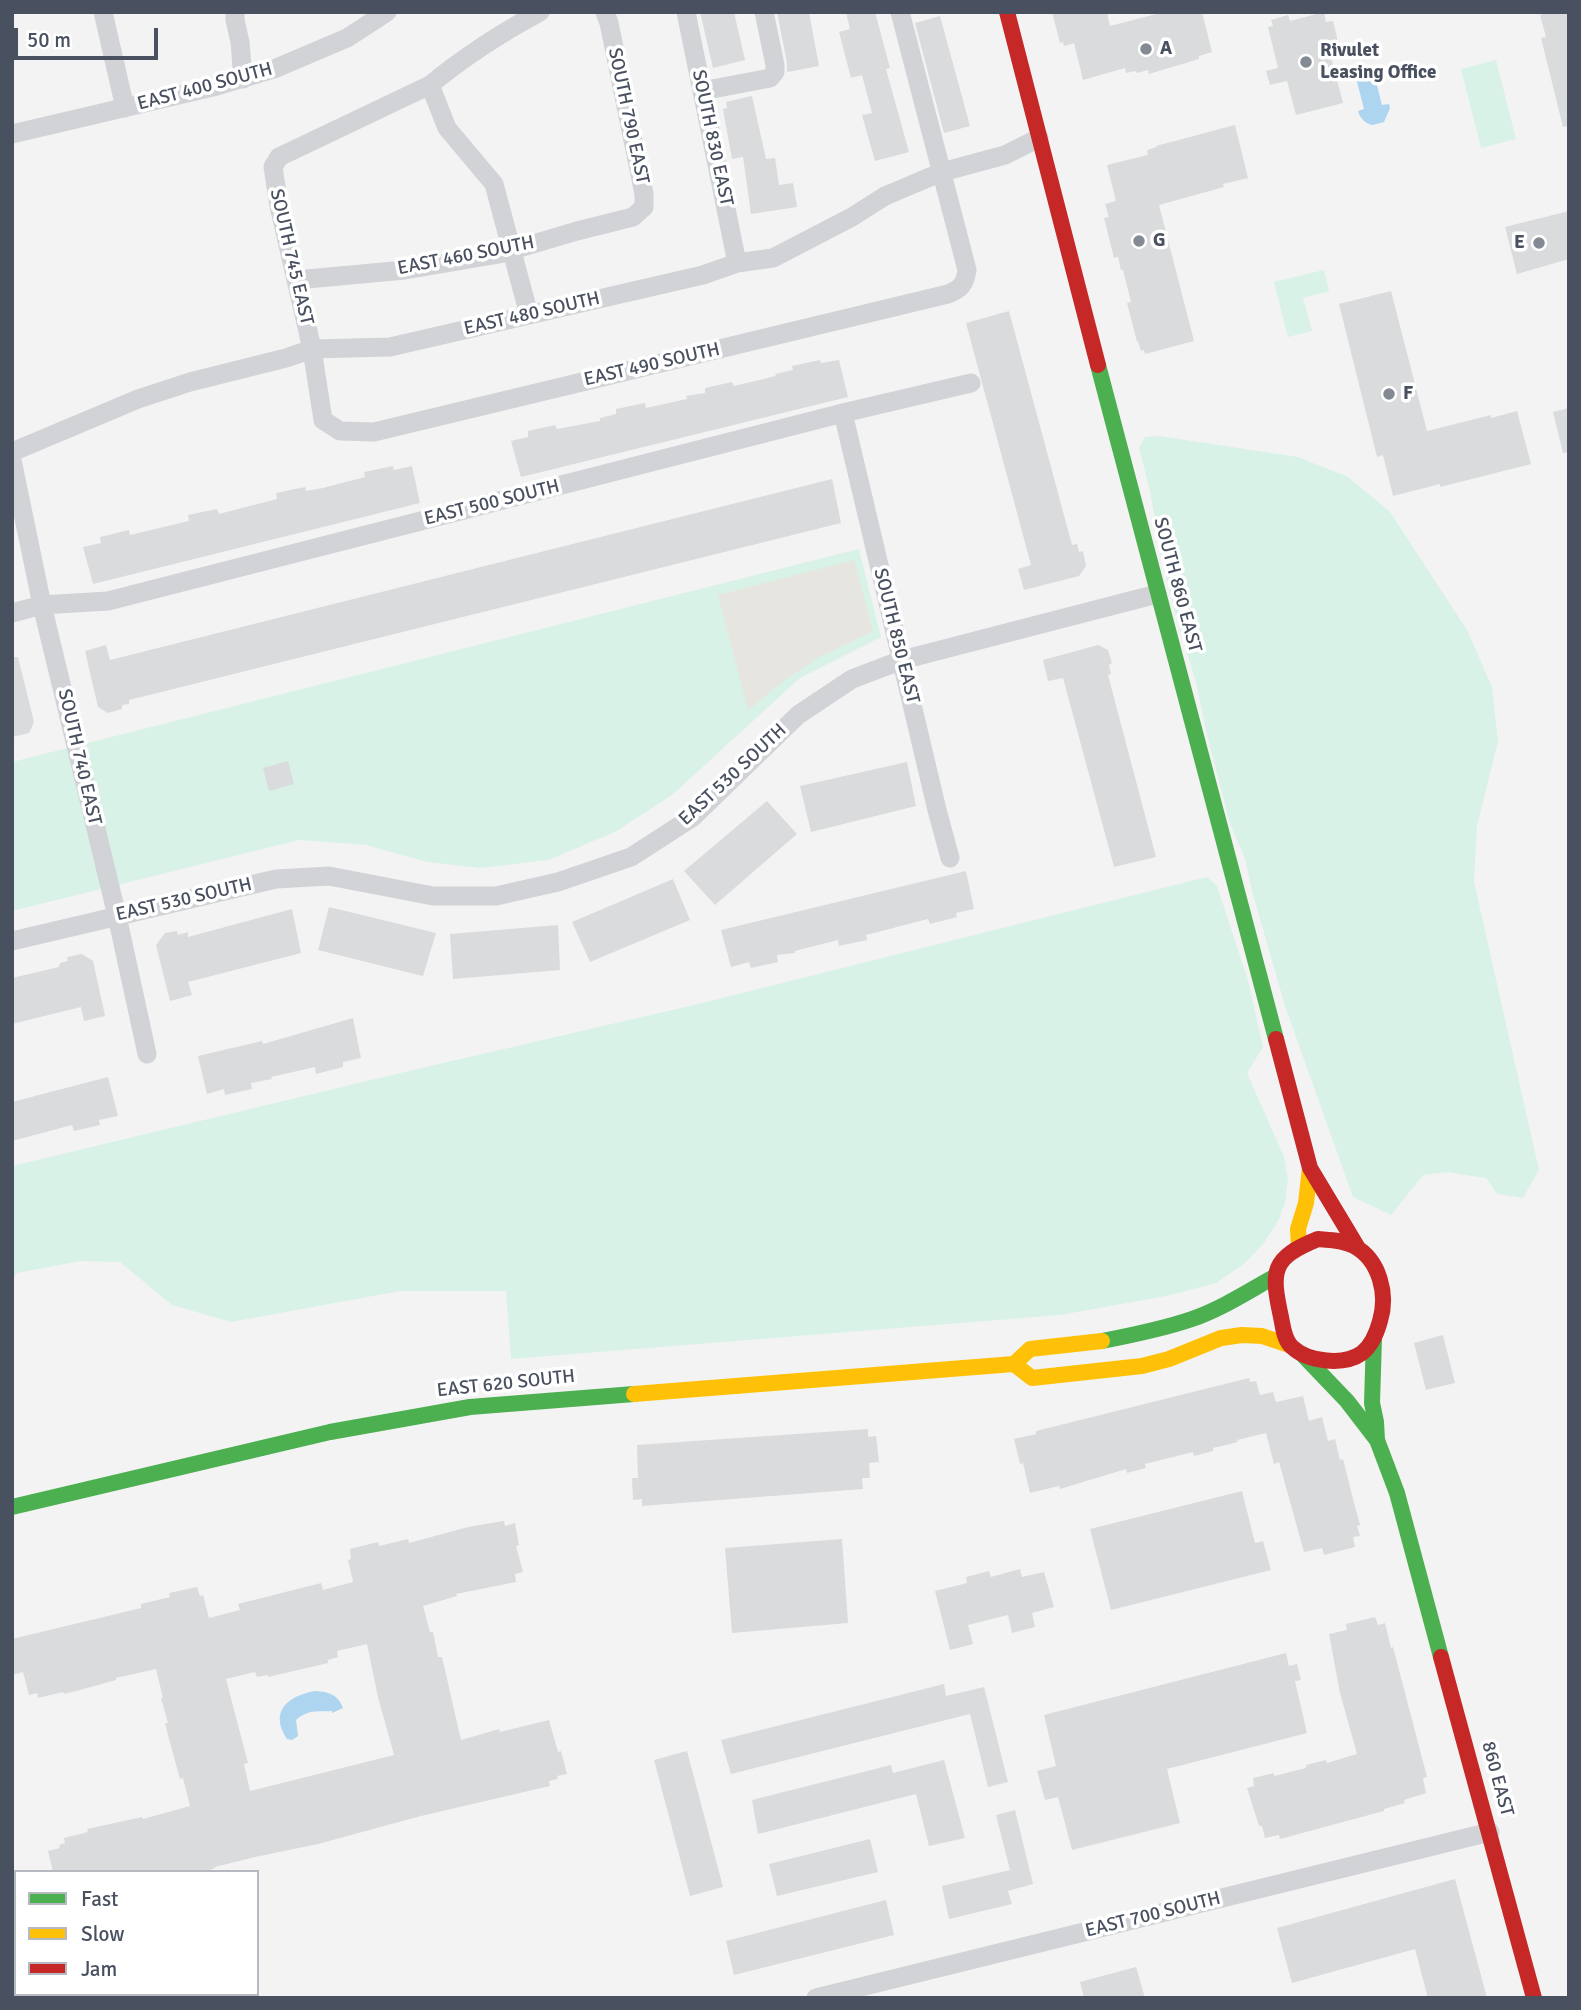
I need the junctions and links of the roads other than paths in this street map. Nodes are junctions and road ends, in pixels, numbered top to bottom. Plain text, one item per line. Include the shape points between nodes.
1 (103, 12) edge
2 (235, 12) edge
3 (387, 12) edge
4 (540, 12) edge
5 (605, 12) edge
6 (686, 12) edge
7 (764, 12) edge
8 (900, 12) edge
9 (1007, 12) edge
10 (243, 79) junction
11 (430, 85) junction
12 (702, 91) junction
13 (125, 108) junction
14 (12, 134) edge
15 (1040, 138) junction
16 (942, 172) junction
17 (634, 217) joint
18 (512, 251) junction
19 (737, 263) junction
20 (296, 280) junction
21 (529, 315) junction
22 (312, 349) junction
23 (971, 383) dead end
24 (843, 413) junction
25 (340, 431) joint
26 (12, 453) edge
27 (12, 460) edge
28 (1157, 594) junction
29 (42, 605) junction
30 (12, 613) edge
31 (902, 660) junction
32 (950, 858) dead end
33 (117, 916) junction
34 (12, 941) edge
35 (147, 1054) dead end
36 (1310, 1168) junction
37 (1299, 1246) junction
38 (1358, 1248) junction
39 (1274, 1277) junction
40 (1374, 1338) junction
41 (1296, 1349) junction
42 (1014, 1364) junction
43 (1377, 1440) junction
44 (12, 1507) edge
45 (1490, 1832) junction
46 (816, 1998) edge
47 (1534, 1998) edge

1 - 13 street
2 - 10 street
3 - 10 street, EAST 400 SOUTH via 347,38
4 - 11 street via 452,66
5 - 17 street, SOUTH 790 EAST via 644,194 644,207
6 - 12 street, SOUTH 830 EAST
7 - 12 street via 775,72 770,78
8 - 16 street
9 - 15 street, SOUTH 860 EAST
10 - 13 street, EAST 400 SOUTH
11 - 18 street via 447,128 494,184
11 - 20 street, SOUTH 745 EAST via 279,157 273,167 274,181
12 - 19 street, SOUTH 830 EAST
13 - 14 street, EAST 400 SOUTH
15 - 16 street, EAST 480 SOUTH via 1005,155
15 - 28 street, SOUTH 860 EAST
16 - 19 street, EAST 480 SOUTH via 885,196 772,258
16 - 25 street, EAST 490 SOUTH via 967,270 961,287 948,294 374,432
17 - 18 street, EAST 460 SOUTH
18 - 20 street, EAST 460 SOUTH via 405,270
18 - 21 street
19 - 21 street, EAST 480 SOUTH
20 - 22 street, SOUTH 745 EAST
21 - 22 street, EAST 480 SOUTH via 390,347
22 - 25 street, SOUTH 745 EAST via 323,420
22 - 26 street, EAST 480 SOUTH via 138,399
23 - 24 street, EAST 500 SOUTH
24 - 29 street, EAST 500 SOUTH via 108,601
24 - 31 street, SOUTH 850 EAST
27 - 29 street, SOUTH 740 EAST
28 - 31 street, EAST 530 SOUTH
28 - 36 street, SOUTH 860 EAST
29 - 30 street, EAST 500 SOUTH
29 - 33 street, SOUTH 740 EAST
31 - 32 street, SOUTH 850 EAST
31 - 33 street, EAST 530 SOUTH via 852,679 798,715 693,817 652,844 631,857 558,882 496,895 433,896 329,877 276,879
33 - 34 street, EAST 530 SOUTH
33 - 35 street, SOUTH 740 EAST
36 - 37 street, SOUTH 860 EAST
36 - 38 street, SOUTH 860 EAST
37 - 38 street via 1338,1240
37 - 39 street
38 - 40 street via 1383,1287 1382,1318
39 - 41 street via 1279,1307
39 - 42 street, EAST 620 SOUTH via 1192,1319 1097,1342 1030,1349
40 - 41 street via 1362,1353 1342,1360 1323,1361
40 - 43 street
41 - 42 street, EAST 620 SOUTH via 1262,1336 1242,1335 1142,1366 1032,1378
41 - 43 street via 1347,1401
42 - 44 street, EAST 620 SOUTH via 470,1407 330,1432
43 - 45 street, 860 EAST via 1397,1493
45 - 46 street, EAST 700 SOUTH
45 - 47 street, 860 EAST

